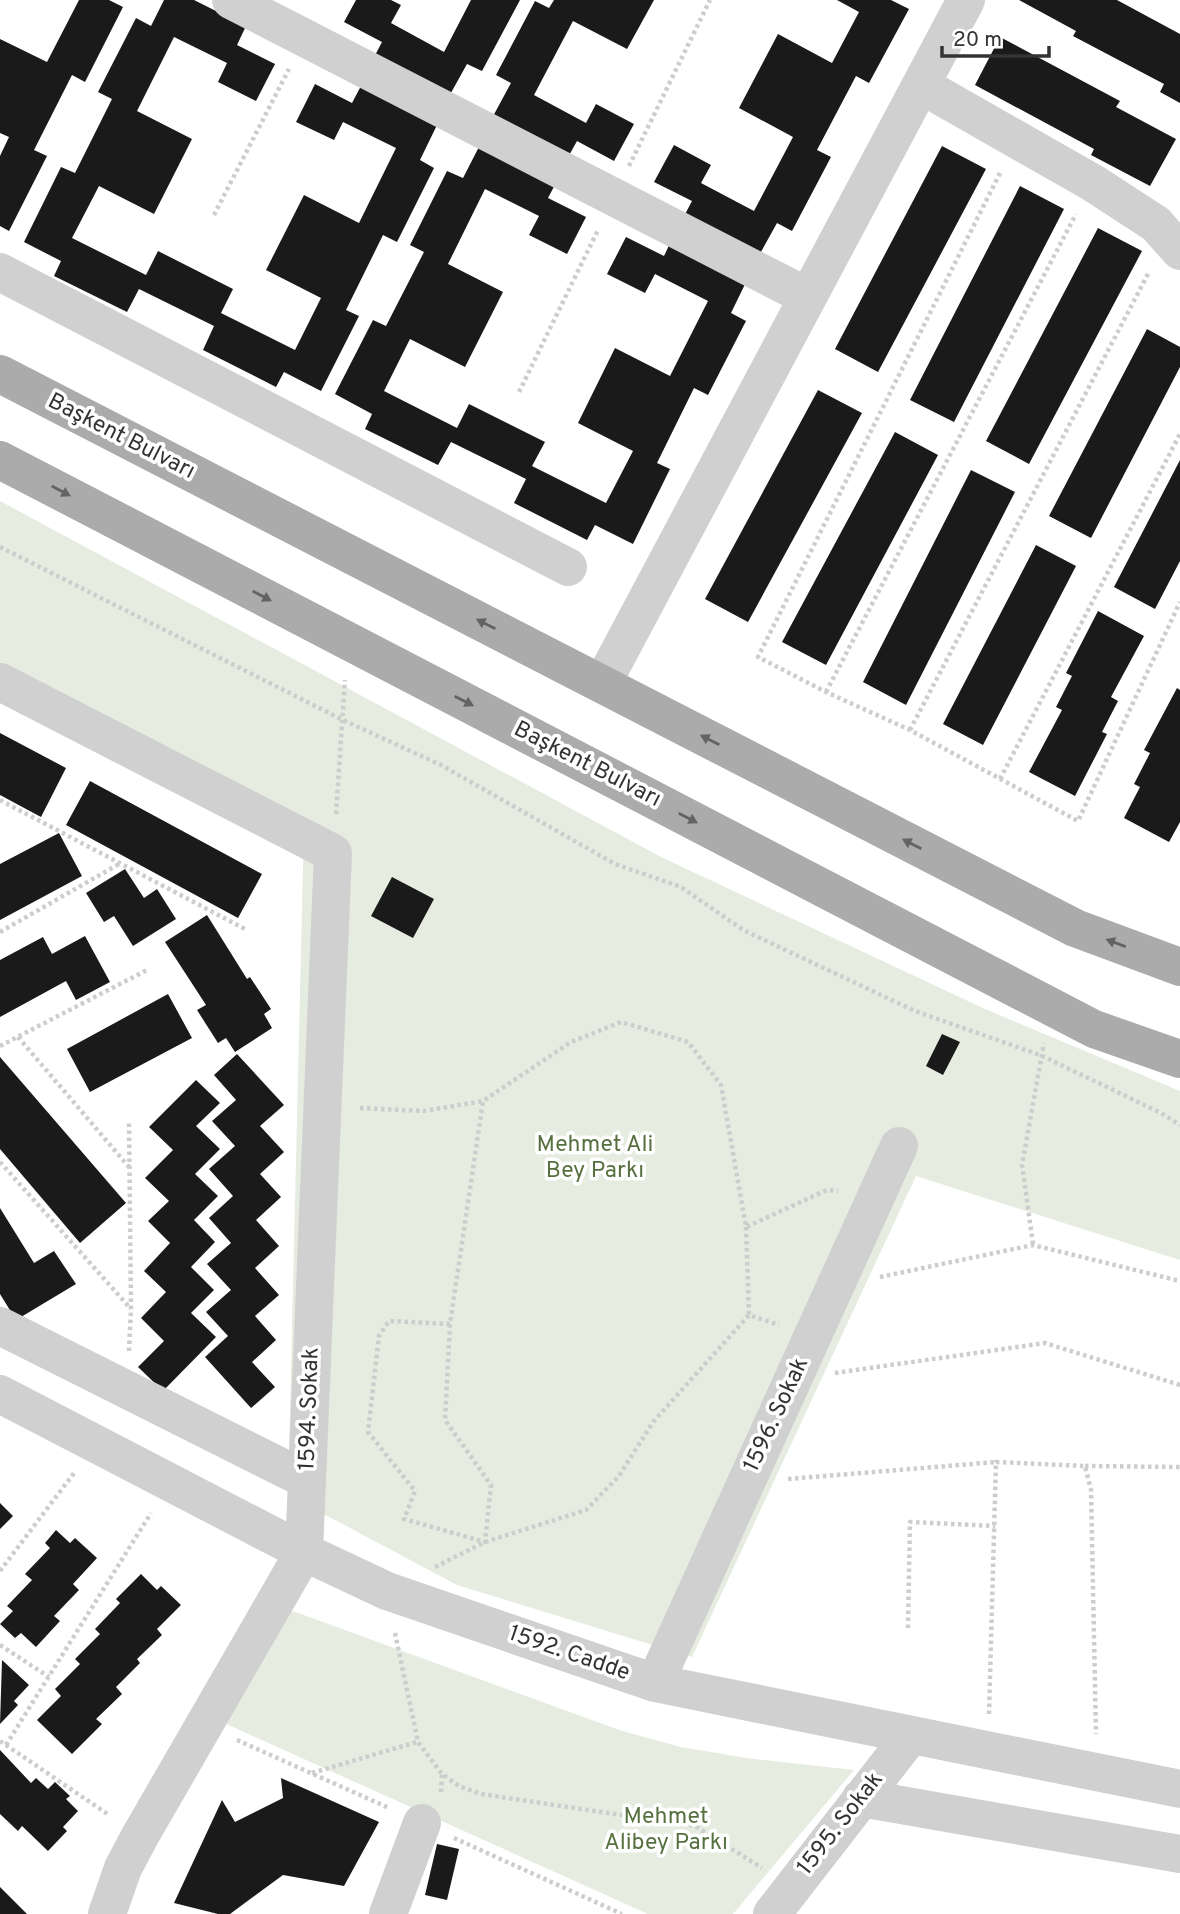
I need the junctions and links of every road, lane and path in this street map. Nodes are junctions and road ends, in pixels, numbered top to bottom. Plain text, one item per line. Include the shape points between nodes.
1 (231, 0) edge
2 (966, 0) edge
3 (305, 38) junction
4 (921, 85) junction
5 (1017, 141) junction
6 (1093, 183) junction
7 (214, 215) dead end
8 (1172, 228) edge
9 (0, 272) edge
10 (808, 297) junction
11 (0, 374) edge
12 (1180, 434) edge
13 (0, 460) edge
14 (0, 547) edge
15 (568, 568) dead end
16 (1180, 603) edge
17 (347, 640) junction
18 (0, 682) edge
19 (602, 684) junction
20 (826, 692) junction
21 (343, 720) junction
22 (910, 730) junction
23 (1000, 779) junction
24 (0, 800) edge
25 (333, 853) junction
26 (120, 863) junction
27 (245, 929) dead end
28 (0, 932) edge
29 (1180, 967) edge
30 (147, 970) dead end
31 (1054, 1008) junction
32 (18, 1037) junction
33 (0, 1046) edge
34 (1040, 1055) junction
35 (1180, 1059) edge
36 (483, 1101) junction
37 (323, 1106) junction
38 (129, 1121) dead end
39 (1180, 1125) edge
40 (899, 1146) dead end
41 (0, 1161) edge
42 (130, 1168) junction
43 (878, 1192) junction
44 (746, 1227) junction
45 (1033, 1245) junction
46 (1180, 1281) edge
47 (835, 1286) junction
48 (131, 1309) junction
49 (748, 1315) dead end
50 (450, 1324) junction
51 (0, 1326) edge
52 (793, 1380) junction
53 (1180, 1385) edge
54 (127, 1390) junction
55 (0, 1394) edge
56 (96, 1444) junction
57 (996, 1462) junction
58 (1085, 1466) junction
59 (1180, 1467) edge
60 (307, 1480) junction
61 (170, 1483) junction
62 (746, 1483) junction
63 (995, 1525) junction
64 (304, 1552) junction
65 (0, 1571) edge
66 (908, 1628) dead end
67 (0, 1645) edge
68 (49, 1677) junction
69 (655, 1683) junction
70 (911, 1735) junction
71 (0, 1741) edge
72 (418, 1742) dead end
73 (6, 1745) junction
74 (988, 1750) junction
75 (1097, 1772) junction
76 (311, 1773) dead end
77 (1180, 1789) edge
78 (862, 1798) junction
79 (422, 1823) dead end
80 (140, 1836) junction
81 (1180, 1854) edge
82 (107, 1914) edge
83 (388, 1914) edge
84 (772, 1914) edge

1 - 3 street
2 - 4 street
3 - 7 path
3 - 10 street
4 - 5 street
4 - 10 street
5 - 6 street
5 - 20 path via 758,657
6 - 8 street
6 - 20 path
8 - 22 path
9 - 15 street
10 - 19 street
19 -> 11 main road, Başkent Bulvarı
12 - 23 path
13 -> 17 main road, Başkent Bulvarı
14 - 21 path
16 - 23 path via 1078,821
17 - 21 path
17 -> 31 main road, Başkent Bulvarı
18 - 25 street
29 -> 19 main road, Başkent Bulvarı via 1074,928
20 - 22 path
21 - 25 path
21 - 34 path via 441,765 615,864 681,887 743,930 915,1011
22 - 23 path
24 - 26 path
25 - 37 street, 1594. Sokak
26 - 27 path
26 - 28 path
30 - 32 path
31 - 34 path
31 - 35 main road, Başkent Bulvarı via 1094,1029
32 - 33 path
32 - 42 path
34 - 39 path
34 - 45 path via 1022,1165
36 - 37 path via 424,1111
36 - 44 path via 571,1042 621,1022 688,1042 721,1085
36 - 50 path
37 - 60 street, 1594. Sokak
38 - 42 path
40 - 43 street, 1596. Sokak
41 - 48 path
42 - 48 path
43 - 44 path via 827,1190
43 - 47 street, 1596. Sokak
44 - 49 path
45 - 46 path
45 - 47 path
47 - 52 street, 1596. Sokak
48 - 54 path
50 - 50 path via 446,1420 491,1485 485,1542 404,1519 415,1491 368,1432 379,1336 389,1321
51 - 54 street
52 - 53 path via 1045,1343
52 - 62 street, 1596. Sokak
54 - 60 street
55 - 56 street, 1592. Cadde
56 - 61 street, 1592. Cadde
56 - 65 path
57 - 58 path
57 - 62 path
57 - 63 path
58 - 59 path
58 - 75 path via 1091,1490
60 - 64 street, 1594. Sokak
61 - 64 street, 1592. Cadde
61 - 68 path
62 - 69 street, 1596. Sokak
63 - 66 path via 910,1522
63 - 74 path
64 - 69 street, 1592. Cadde via 387,1591
64 - 80 street, 1594. Sokak
67 - 68 path
68 - 73 path
69 - 70 street, 1592. Cadde
70 - 74 street, 1592. Cadde
70 - 78 street, 1595. Sokak
71 - 73 path
72 - 76 path
73 - 80 path
74 - 75 street, 1592. Cadde
75 - 77 street, 1592. Cadde
78 - 81 street
78 - 84 street, 1595. Sokak
79 - 83 street
80 - 82 street, 1594. Sokak

